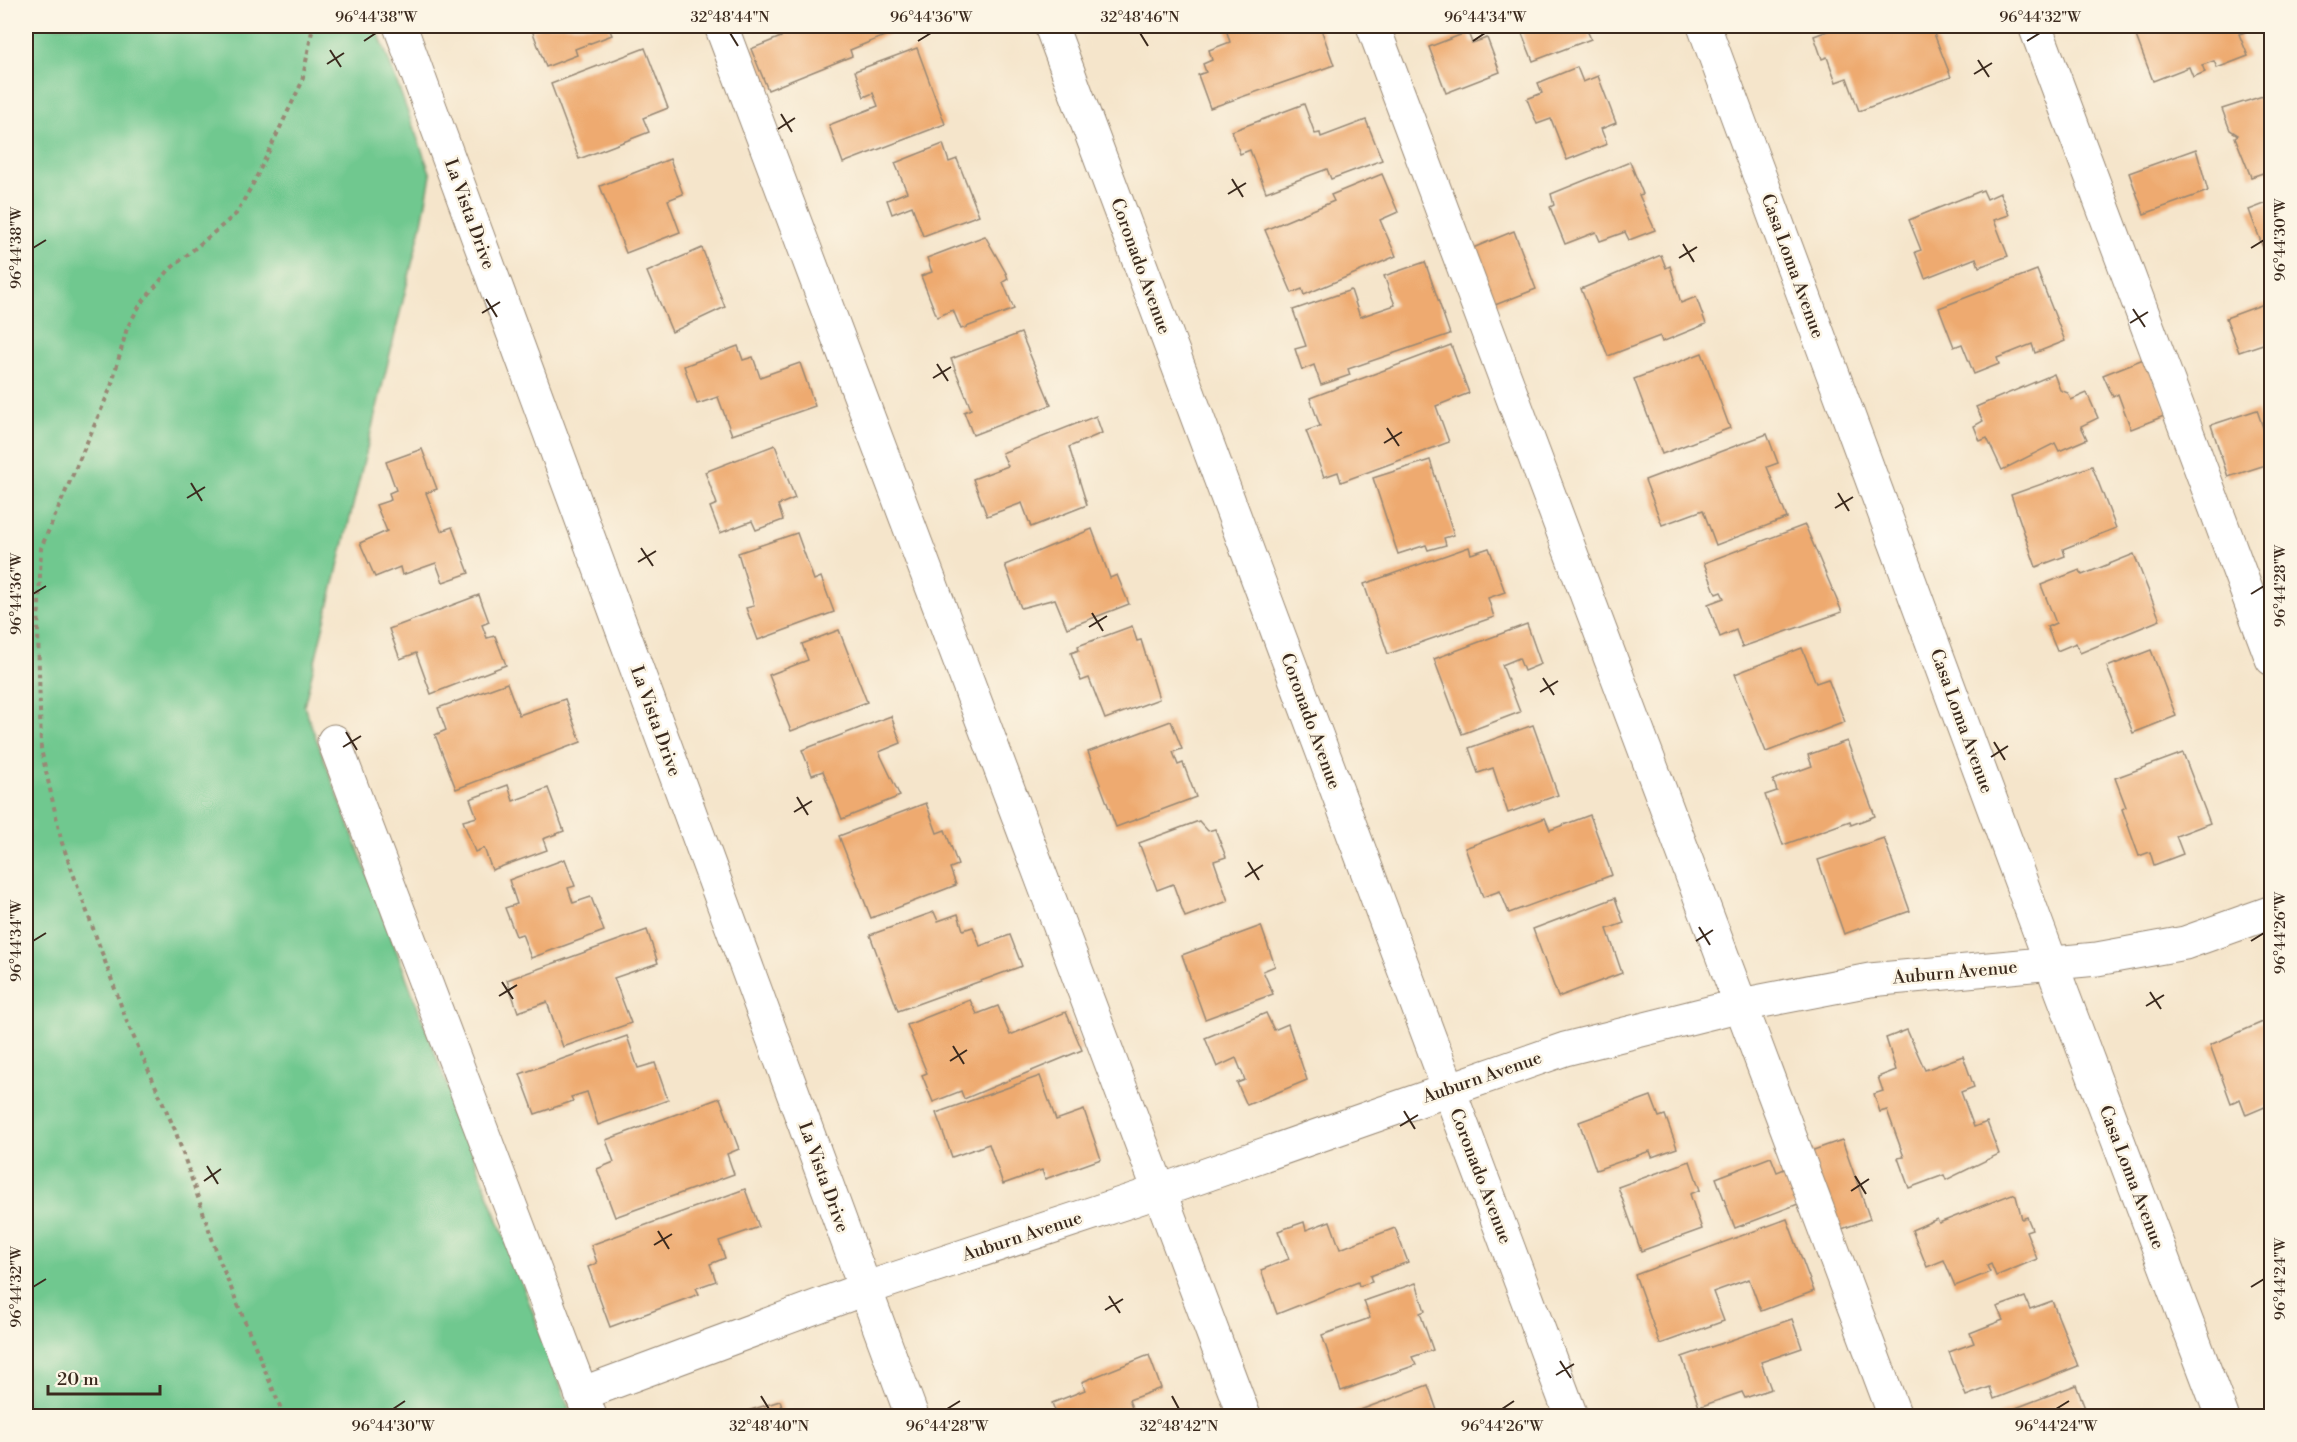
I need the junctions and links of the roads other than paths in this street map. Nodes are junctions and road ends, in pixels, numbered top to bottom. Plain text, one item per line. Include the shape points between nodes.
1 (400, 26) edge
2 (721, 26) edge
3 (1051, 26) edge
4 (1373, 26) edge
5 (1704, 26) edge
6 (2035, 26) edge
7 (2271, 659) edge
8 (334, 741) dead end
9 (2271, 912) edge
10 (2051, 963) junction
11 (1741, 1005) junction
12 (1448, 1088) junction
13 (1160, 1191) junction
14 (864, 1289) junction
15 (586, 1405) edge
16 (912, 1416) edge
17 (1244, 1416) edge
18 (1571, 1416) edge
19 (1895, 1416) edge
20 (2222, 1416) edge

1 - 14 street, La Vista Drive
2 - 13 street
3 - 12 street, Coronado Avenue
4 - 11 street
5 - 10 street, Casa Loma Avenue
6 - 7 street
8 - 15 street
9 - 10 street, Auburn Avenue via 2186,943
10 - 11 street, Auburn Avenue via 1870,980
10 - 20 street, Casa Loma Avenue
11 - 12 street, Auburn Avenue via 1565,1049
11 - 19 street
12 - 13 street, Auburn Avenue
12 - 18 street, Coronado Avenue
13 - 14 street, Auburn Avenue
13 - 17 street
14 - 15 street, Auburn Avenue
14 - 16 street, La Vista Drive

